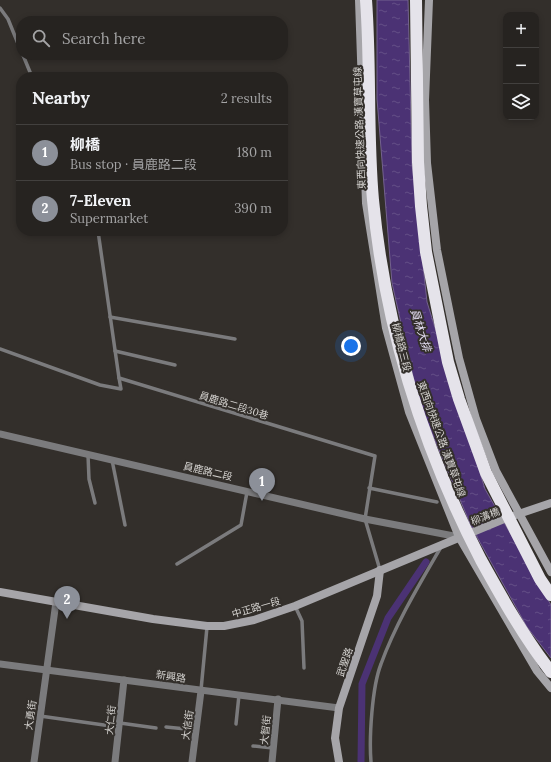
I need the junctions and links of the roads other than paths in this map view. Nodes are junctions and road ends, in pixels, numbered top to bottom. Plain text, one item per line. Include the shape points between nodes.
1 (358, 0) edge
2 (366, 0) edge
3 (416, 0) edge
4 (429, 0) edge
5 (0, 8) edge
6 (16, 39) edge
7 (25, 60) edge
8 (30, 72) edge
9 (99, 236) edge
10 (110, 317) junction
11 (235, 339) dead end
12 (0, 349) edge
13 (114, 351) junction
14 (175, 365) dead end
15 (119, 378) junction
16 (0, 434) edge
17 (88, 453) junction
18 (112, 459) junction
19 (369, 488) junction
20 (247, 491) junction
21 (438, 502) dead end
22 (95, 503) dead end
23 (551, 503) edge
24 (519, 514) junction
25 (365, 519) junction
26 (125, 525) dead end
27 (459, 537) junction
28 (442, 545) junction
29 (177, 564) dead end
30 (380, 570) junction
31 (551, 572) edge
32 (0, 592) edge
33 (551, 595) edge
34 (56, 602) junction
35 (295, 606) junction
36 (207, 626) junction
37 (0, 664) edge
38 (304, 668) dead end
39 (46, 670) junction
40 (551, 672) edge
41 (124, 680) junction
42 (551, 688) edge
43 (201, 691) junction
44 (239, 695) junction
45 (278, 699) junction
46 (339, 708) junction
47 (40, 716) junction
48 (236, 724) dead end
49 (119, 725) junction
50 (166, 727) dead end
51 (156, 728) dead end
52 (196, 730) junction
53 (253, 746) dead end
54 (273, 748) junction
55 (34, 762) edge
56 (115, 762) edge
57 (192, 762) edge
58 (272, 762) edge
59 (339, 762) edge
60 (371, 762) edge

1 - 27 main road, 柳橋路三段 via 366,204 386,328 409,412
2 - 40 highway, 東西向快速公路 漢寶草屯線, bridge via 373,200 393,324 404,365 416,406 459,517 500,595
3 - 33 highway, bridge via 421,206 426,252 448,362 486,473 540,579
4 - 24 main road via 425,100 427,163 437,250 459,358 476,419 496,471
5 - 6 lane via 8,19
7 - 8 lane
9 - 10 lane
10 - 11 lane
10 - 13 lane
12 - 15 lane via 100,385 121,389
13 - 14 lane
13 - 15 lane
15 - 19 lane, 員鹿路二段30巷 via 376,456
16 - 17 street, 員鹿路二段
17 - 18 street, 員鹿路二段
17 - 22 lane via 89,479
18 - 20 street, 員鹿路二段
18 - 26 lane
19 - 21 lane
19 - 25 lane, 員鹿路二段30巷
20 - 25 street, 員鹿路二段
20 - 29 lane via 241,525
23 - 24 main road, 柳溝橋
24 - 27 main road, 柳溝橋
24 - 31 main road
25 - 27 street, 員鹿路二段
25 - 30 lane, 員鹿路二段30巷
27 - 28 main road, 中正路一段
27 - 42 main road, 柳橋路三段 via 537,671
28 - 30 main road, 中正路一段
28 - 60 lane via 400,618 380,666 372,714
30 - 35 main road, 中正路一段
30 - 46 main road, 武聖路 via 377,596
32 - 34 main road, 中正路一段
34 - 36 main road, 中正路一段
34 - 39 street, 大勇街
35 - 36 main road, 中正路一段 via 254,620 224,626
35 - 38 lane via 302,620
36 - 43 lane
37 - 39 street, 新興路
39 - 41 street, 新興路
39 - 47 street, 大勇街
41 - 43 street, 新興路
41 - 49 street, 大仁街
43 - 44 street, 新興路
43 - 52 street, 大信街
44 - 45 street, 新興路
44 - 48 lane
45 - 46 street, 新興路
45 - 54 street, 大智街
46 - 59 main road, 武聖路 via 335,738
47 - 49 lane
47 - 55 street, 大勇街
49 - 51 lane
49 - 56 street, 大仁街
50 - 52 lane
52 - 57 street, 大信街
53 - 54 lane
54 - 58 street, 大智街

